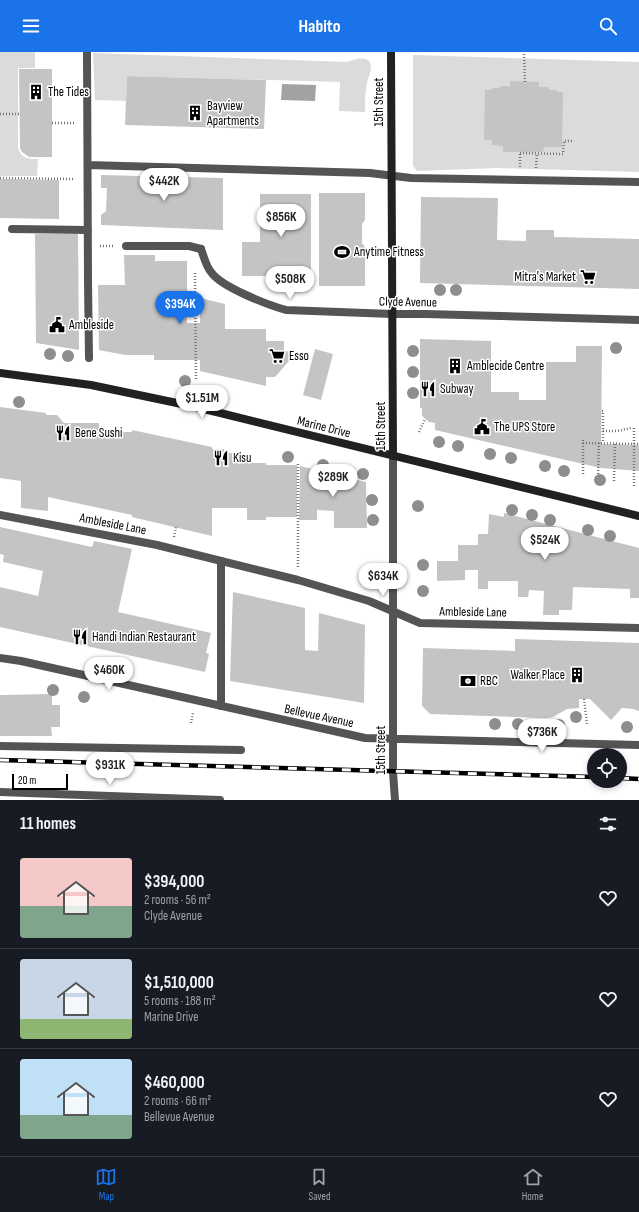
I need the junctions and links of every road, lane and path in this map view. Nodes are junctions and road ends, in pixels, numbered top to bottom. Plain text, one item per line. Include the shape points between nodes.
1 (87, 52) edge
2 (391, 52) edge
3 (524, 54) dead end
4 (525, 82) dead end
5 (0, 114) edge
6 (19, 114) dead end
7 (52, 123) dead end
8 (87, 123) junction
9 (574, 141) dead end
10 (520, 153) dead end
11 (88, 165) junction
12 (392, 176) junction
13 (0, 178) edge
14 (88, 179) junction
15 (639, 182) edge
16 (12, 229) dead end
17 (88, 230) junction
18 (88, 246) junction
19 (126, 246) joint
20 (198, 249) junction
21 (392, 314) junction
22 (639, 320) edge
23 (89, 358) dead end
24 (0, 372) edge
25 (196, 381) dead end
26 (602, 411) dead end
27 (425, 419) dead end
28 (603, 431) junction
29 (419, 432) dead end
30 (599, 443) junction
31 (603, 443) junction
32 (614, 443) junction
33 (633, 444) junction
34 (639, 444) edge
35 (393, 456) junction
36 (298, 463) dead end
37 (583, 474) dead end
38 (598, 477) dead end
39 (614, 481) dead end
40 (634, 486) dead end
41 (0, 515) edge
42 (639, 516) edge
43 (221, 560) junction
44 (298, 580) junction
45 (393, 612) junction
46 (639, 628) edge
47 (0, 658) edge
48 (584, 699) dead end
49 (221, 706) junction
50 (587, 724) dead end
51 (393, 739) junction
52 (0, 746) edge
53 (639, 746) edge
54 (241, 750) dead end
55 (0, 792) edge
56 (220, 800) edge
57 (395, 800) edge

1 - 8 street
2 - 12 main road, 15th Street
3 - 4 path
5 - 6 path
7 - 8 path
8 - 11 street
9 - 10 path via 564,141 563,154
11 - 12 street via 370,173
11 - 14 street
12 - 15 street
12 - 21 main road, 15th Street
13 - 14 path
14 - 17 street
16 - 17 street
17 - 18 street
18 - 19 path
18 - 23 street
19 - 20 street via 188,246
20 - 21 street, Clyde Avenue via 210,272 224,284 277,308 294,311
20 - 25 path
21 - 22 street, Clyde Avenue
21 - 35 main road, 15th Street
24 - 35 main road, Marine Drive via 91,385
26 - 28 path
27 - 29 path
28 - 31 path
28 - 33 path via 632,428
30 - 31 path
30 - 37 path via 583,441
30 - 38 path
31 - 32 path
32 - 33 path
32 - 39 path
33 - 34 path
33 - 40 path
35 - 42 main road, Marine Drive
35 - 45 street, 15th Street
36 - 44 path
41 - 43 street, Ambleside Lane
43 - 44 street, Ambleside Lane
43 - 49 street
44 - 45 street, Ambleside Lane via 369,601
45 - 46 street, Ambleside Lane via 420,623
45 - 51 street, 15th Street
47 - 49 street, Bellevue Avenue
48 - 50 path
49 - 51 street, Bellevue Avenue via 365,738
51 - 53 street, Bellevue Avenue
51 - 57 street, 15th Street
52 - 54 street
55 - 56 street

